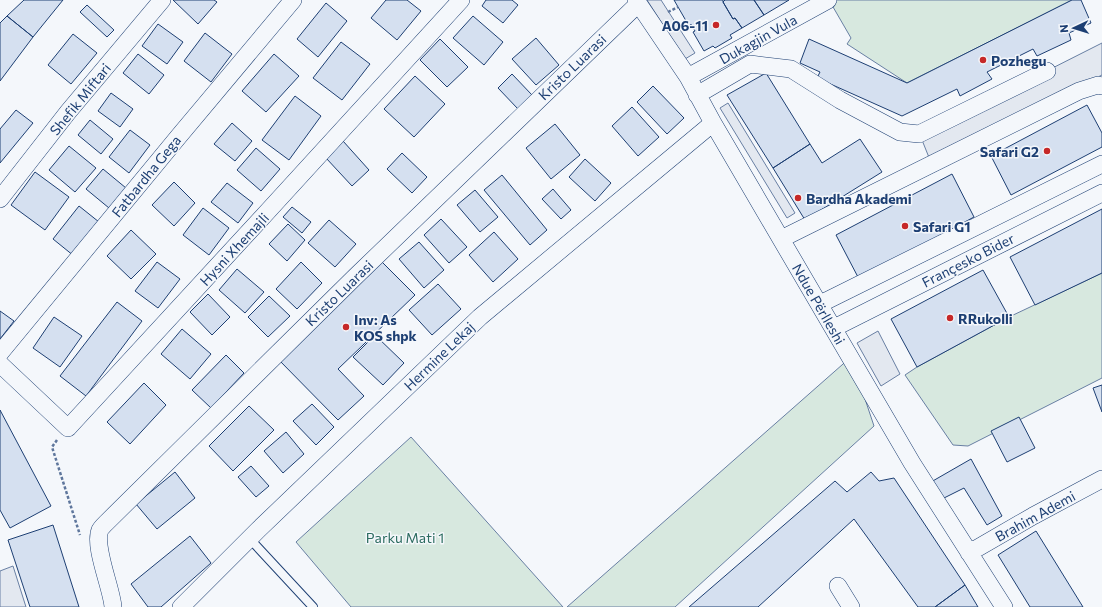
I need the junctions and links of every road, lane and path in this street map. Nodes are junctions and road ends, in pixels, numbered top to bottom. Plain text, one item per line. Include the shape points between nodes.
1 (162, 0) edge
2 (293, 0) edge
3 (461, 0) edge
4 (828, 0) edge
5 (637, 2) edge
6 (678, 6) dead end
7 (668, 12) dead end
8 (1047, 71) dead end
9 (688, 77) junction
10 (1102, 86) edge
11 (697, 95) junction
12 (713, 123) junction
13 (1102, 164) edge
14 (1102, 193) edge
15 (0, 199) edge
16 (781, 238) junction
17 (820, 304) junction
18 (834, 328) junction
19 (0, 353) edge
20 (0, 364) edge
21 (68, 428) junction
22 (1101, 482) edge
23 (82, 539) dead end
24 (250, 539) junction
25 (969, 553) junction
26 (838, 586) dead end
27 (114, 607) edge
28 (181, 607) edge
29 (313, 607) edge
30 (851, 607) edge
31 (1004, 607) edge

1 - 15 street, Shefik Miftari via 68,112
2 - 19 street, Fatbardha Gega
3 - 21 street, Hysni Xhemajli
4 - 9 street, Dukagjin Vula
5 - 9 street, Ndue Përlleshi
5 - 27 street, Kristo Luarasi via 106,523 100,530 99,540
6 - 7 path
8 - 11 street via 919,134 900,132 840,100 791,68 750,64
9 - 11 street, Ndue Përlleshi
10 - 16 street via 1079,91
11 - 12 street, Ndue Përlleshi
12 - 16 street, Ndue Përlleshi
12 - 24 street, Hermine Lekaj via 480,317
13 - 17 street
14 - 18 street, Françesko Bider
16 - 17 street, Ndue Përlleshi
17 - 18 street, Ndue Përlleshi
18 - 25 street, Ndue Përlleshi via 912,463
20 - 21 street
21 - 23 path via 52,447
22 - 25 street, Brahim Ademi via 1033,516
24 - 28 street, Hermine Lekaj
24 - 29 lane
25 - 31 street, Ndue Përlleshi
26 - 30 street

